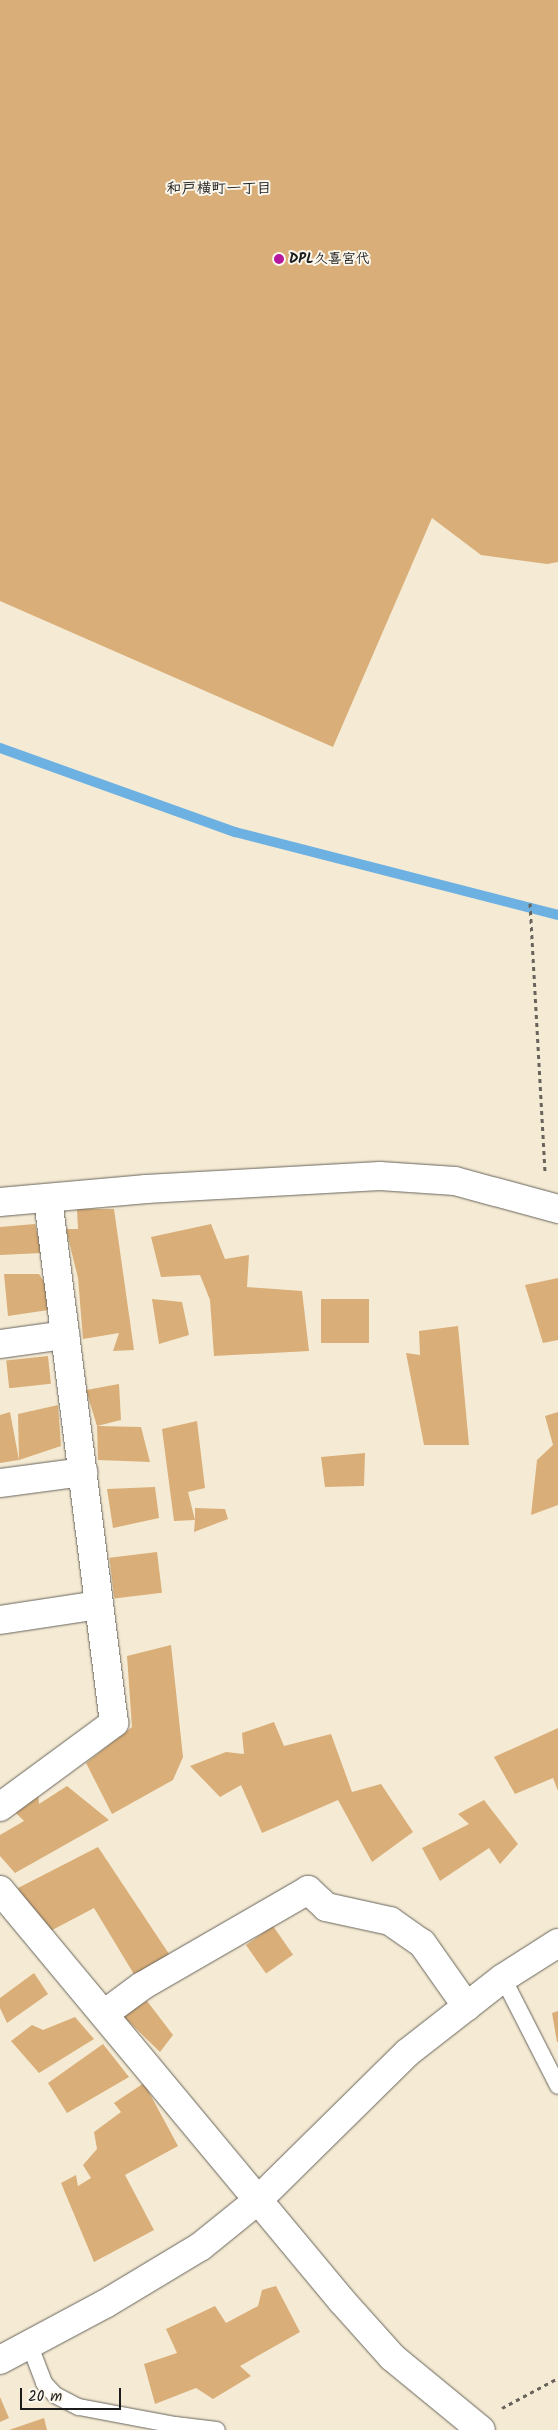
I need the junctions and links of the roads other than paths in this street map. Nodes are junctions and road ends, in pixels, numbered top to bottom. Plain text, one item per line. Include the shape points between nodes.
1 (48, 1199) junction
2 (0, 1202) edge
3 (553, 1207) edge
4 (65, 1335) junction
5 (0, 1344) edge
6 (82, 1472) junction
7 (0, 1483) edge
8 (99, 1605) junction
9 (0, 1620) edge
10 (0, 1807) edge
11 (0, 1890) edge
12 (558, 1943) edge
13 (503, 1978) junction
14 (467, 2007) junction
15 (104, 2014) junction
16 (558, 2086) edge
17 (258, 2200) junction
18 (30, 2346) junction
19 (0, 2360) edge
20 (477, 2427) edge
21 (217, 2430) edge

1 - 2 street
1 - 3 street via 146,1189 380,1176 455,1181
1 - 4 street
4 - 5 street
4 - 6 street
6 - 7 street
6 - 8 street
8 - 9 street
8 - 10 street via 114,1723
11 - 15 street
12 - 13 street
13 - 14 street
13 - 16 lane
14 - 15 street via 422,1943 390,1921 326,1907 308,1890 142,1986
14 - 17 street via 407,2053
15 - 17 street
17 - 18 street via 200,2247
17 - 20 street via 392,2357
18 - 19 street
18 - 21 lane via 44,2383 55,2395 79,2407

